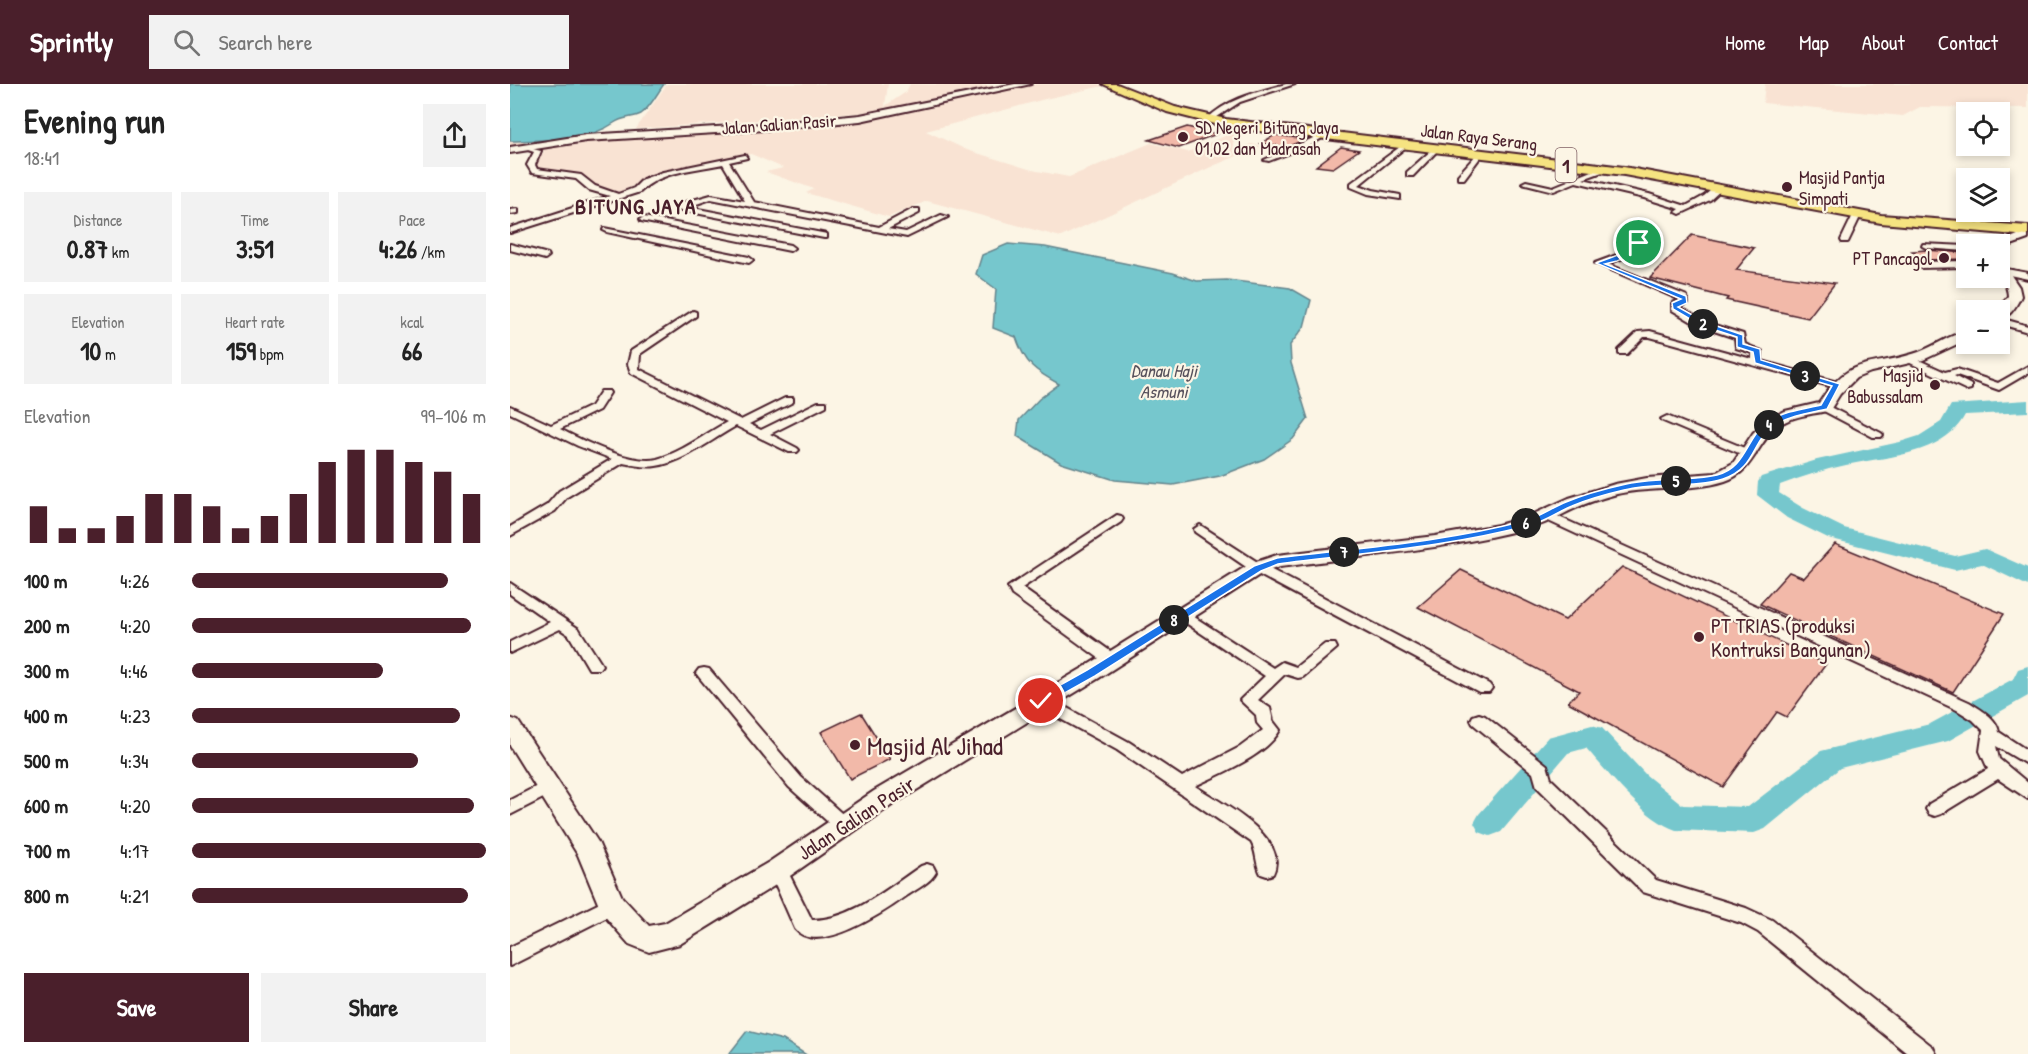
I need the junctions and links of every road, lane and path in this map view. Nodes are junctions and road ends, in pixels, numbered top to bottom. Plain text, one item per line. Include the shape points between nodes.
1 (1027, 84) edge
2 (1108, 84) edge
3 (1292, 84) edge
4 (1209, 120) junction
5 (1322, 136) junction
6 (1404, 146) junction
7 (528, 148) junction
8 (510, 150) edge
9 (1435, 150) junction
10 (1479, 155) junction
11 (745, 157) dead end
12 (1267, 160) dead end
13 (724, 161) junction
14 (1602, 169) junction
15 (1410, 174) dead end
16 (1461, 177) dead end
17 (1576, 180) junction
18 (1526, 183) dead end
19 (1719, 188) junction
20 (617, 196) junction
21 (1397, 197) dead end
22 (751, 204) junction
23 (585, 207) junction
24 (776, 209) junction
25 (1687, 209) junction
26 (597, 210) dead end
27 (916, 211) dead end
28 (1676, 214) dead end
29 (1857, 215) junction
30 (944, 216) dead end
31 (644, 219) dead end
32 (747, 221) junction
33 (520, 228) junction
34 (607, 230) dead end
35 (880, 230) junction
36 (510, 231) edge
37 (2028, 233) edge
38 (540, 234) dead end
39 (718, 234) junction
40 (1652, 235) dead end
41 (824, 236) dead end
42 (1845, 240) dead end
43 (2010, 241) edge
44 (1926, 246) dead end
45 (510, 247) edge
46 (690, 247) junction
47 (790, 248) dead end
48 (1956, 248) edge
49 (546, 256) dead end
50 (749, 260) dead end
51 (1956, 264) edge
52 (1919, 265) dead end
53 (2010, 272) edge
54 (2028, 276) edge
55 (2010, 283) edge
56 (2010, 306) edge
57 (693, 314) dead end
58 (2010, 324) edge
59 (2028, 329) edge
60 (1956, 339) edge
61 (1623, 352) dead end
62 (1910, 359) junction
63 (1757, 362) junction
64 (2028, 369) edge
65 (1944, 376) junction
66 (1837, 385) junction
67 (1967, 387) dead end
68 (605, 393) dead end
69 (789, 400) dead end
70 (822, 404) dead end
71 (1824, 407) junction
72 (511, 410) edge
73 (1667, 419) dead end
74 (739, 423) junction
75 (552, 429) junction
76 (762, 434) junction
77 (1877, 435) dead end
78 (793, 450) dead end
79 (1750, 454) junction
80 (623, 458) junction
81 (1548, 516) junction
82 (1117, 519) dead end
83 (1200, 529) dead end
84 (510, 532) edge
85 (1257, 568) junction
86 (510, 587) edge
87 (1182, 614) junction
88 (561, 622) junction
89 (510, 648) edge
90 (1330, 648) dead end
91 (1112, 660) junction
92 (594, 665) dead end
93 (704, 673) dead end
94 (1275, 676) junction
95 (1484, 688) dead end
96 (1041, 701) junction
97 (1479, 720) dead end
98 (510, 727) edge
99 (1991, 735) junction
100 (2028, 759) edge
101 (1999, 770) junction
102 (1182, 786) junction
103 (549, 787) junction
104 (2028, 792) edge
105 (510, 808) edge
106 (1935, 809) dead end
107 (843, 825) junction
108 (1267, 868) dead end
109 (778, 870) junction
110 (927, 872) dead end
111 (612, 905) junction
112 (510, 957) edge
113 (1925, 1054) edge

1 - 7 street, Jalan Galian Pasir via 860,118 586,138
2 - 4 highway, Jalan Raya Serang / 1 via 1150,103
3 - 4 street via 1238,100
4 - 5 highway, Jalan Raya Serang / 1
5 - 6 highway, Jalan Raya Serang / 1
5 - 12 street
6 - 9 highway, Jalan Raya Serang / 1
6 - 21 street via 1354,185
7 - 8 street, Jalan Galian Pasir
7 - 20 street via 538,151 531,165 535,171 578,177 592,188
9 - 10 highway, Jalan Raya Serang / 1
9 - 15 street
10 - 14 highway, Jalan Raya Serang / 1
10 - 16 street
11 - 13 street
13 - 20 street via 659,176 646,181 640,189
13 - 22 street
14 - 17 street
14 - 19 highway, Jalan Raya Serang / 1
17 - 18 street via 1554,189
17 - 25 street
19 - 25 street
19 - 29 highway, Jalan Raya Serang / 1
20 - 23 street
22 - 24 street
22 - 32 street via 711,197 678,207
23 - 26 street
23 - 33 street
24 - 32 street
24 - 35 street
25 - 28 street
27 - 35 street
29 - 37 highway, Jalan Raya Serang / 1
29 - 42 street
30 - 35 street via 910,235
31 - 39 street
32 - 39 street
32 - 41 street
33 - 36 street
33 - 38 street
34 - 46 street
37 - 43 street
39 - 46 street
39 - 47 street
40 - 63 street via 1638,242 1648,246 1599,263 1684,298 1675,308 1702,324 1740,336 1740,346 1757,351
44 - 48 street
45 - 49 street
46 - 50 street
51 - 52 street
53 - 54 street
55 - 56 street via 2016,296
57 - 74 street via 635,353 633,367
58 - 59 street
60 - 62 street
61 - 63 street via 1644,333
62 - 65 street
62 - 66 street via 1855,372
63 - 66 street
64 - 65 street via 1999,387 1957,372
65 - 67 street
66 - 71 street
68 - 75 street via 596,408
69 - 74 street
70 - 76 street
71 - 77 street
71 - 79 street, Jalan Galian Pasir via 1794,413 1771,424
72 - 75 street
73 - 79 street
74 - 76 street
74 - 80 street via 662,461 638,464
75 - 80 street
76 - 78 street
79 - 81 street, Jalan Galian Pasir via 1735,472 1718,478 1623,487 1568,504
80 - 84 street
81 - 85 street, Jalan Galian Pasir via 1470,537 1277,561
81 - 99 street via 1963,706 1991,728
82 - 91 street via 1015,587
83 - 85 street
85 - 87 street, Jalan Galian Pasir
85 - 95 street
86 - 88 street
87 - 91 street, Jalan Galian Pasir
87 - 94 street
88 - 89 street
88 - 92 street via 574,632
90 - 94 street via 1298,673 1282,667
91 - 96 street, Jalan Galian Pasir
93 - 107 street via 795,782
94 - 102 street via 1248,700 1265,714 1270,734 1249,750
96 - 102 street via 1123,746
96 - 107 street, Jalan Galian Pasir
97 - 113 street via 1538,768 1543,782 1650,886 1746,916 1765,926
98 - 103 street, Jalan Galian Pasir
99 - 100 street
99 - 101 street via 1990,759
101 - 104 street
101 - 106 street
102 - 108 street via 1257,837 1264,847
103 - 105 street
103 - 111 street, Jalan Galian Pasir via 589,850
107 - 109 street, Jalan Galian Pasir
109 - 110 street, Jalan Galian Pasir via 807,929 817,930 867,911
109 - 111 street, Jalan Galian Pasir via 670,935 649,939 639,935
111 - 112 street

